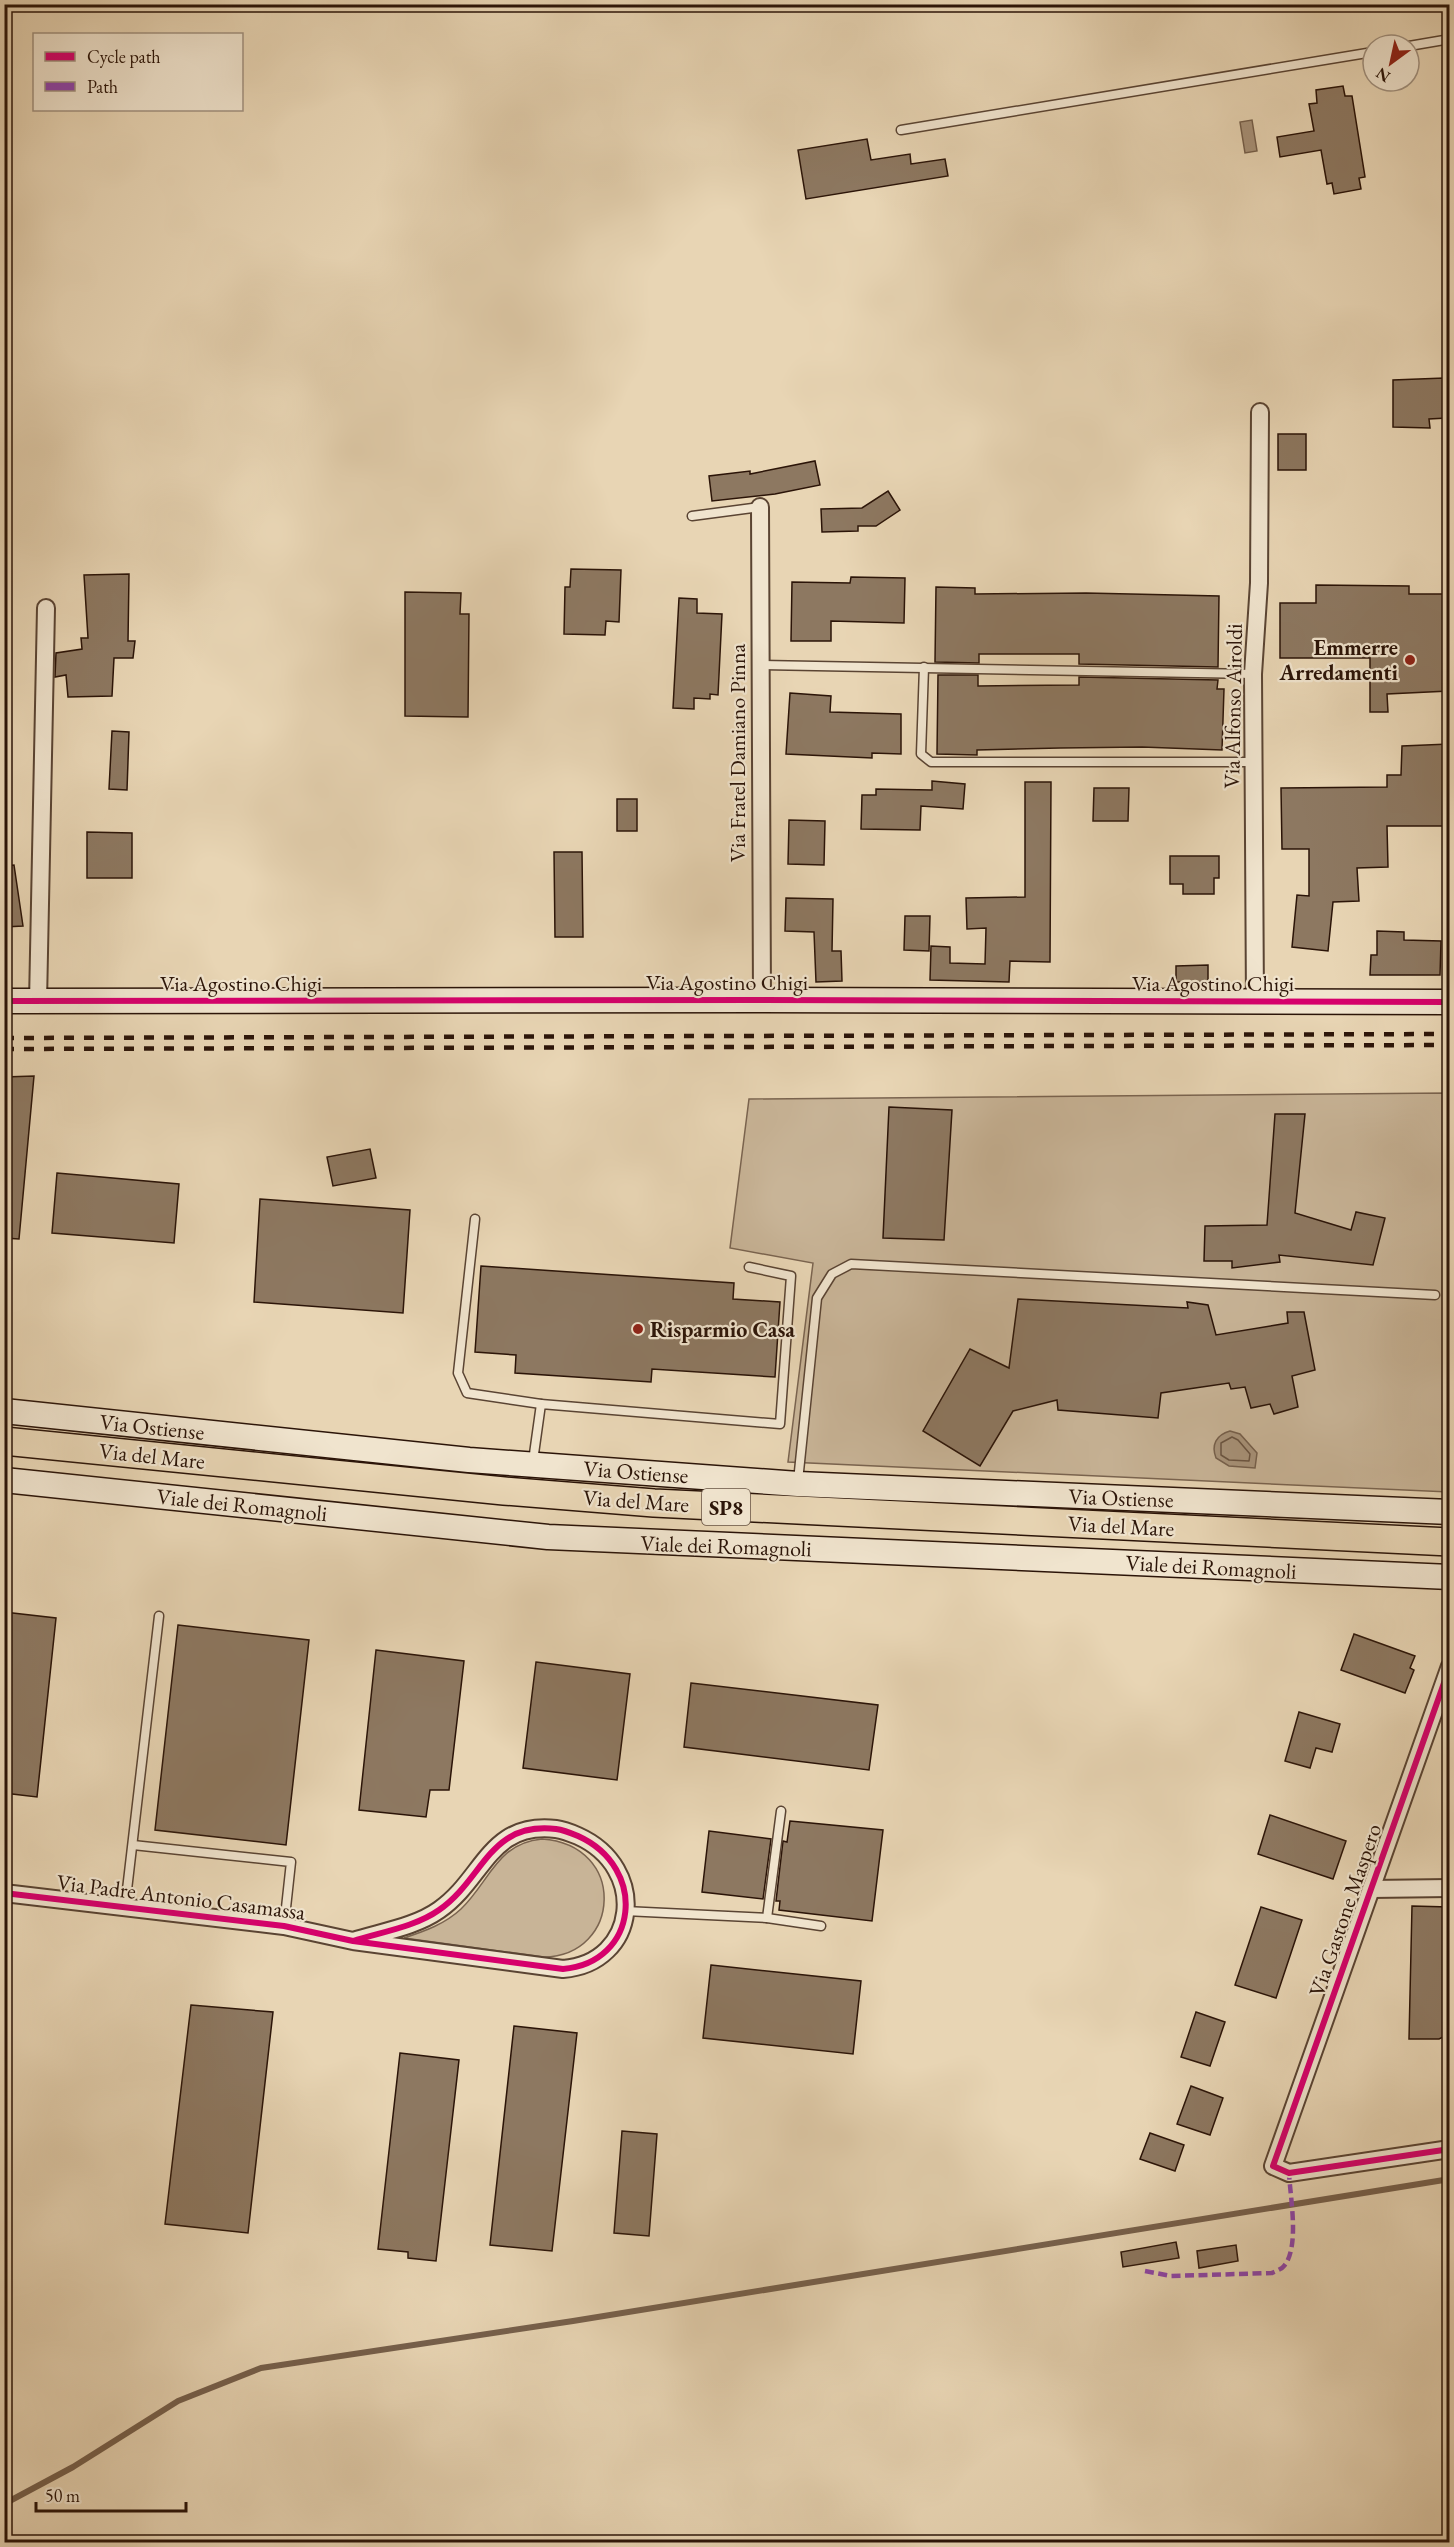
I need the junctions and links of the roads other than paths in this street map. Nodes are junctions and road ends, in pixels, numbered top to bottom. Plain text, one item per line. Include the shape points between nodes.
1 (1449, 39) edge
2 (1421, 44) edge
3 (1361, 54) edge
4 (902, 130) dead end
5 (1260, 412) dead end
6 (760, 507) joint
7 (692, 516) dead end
8 (46, 608) dead end
9 (759, 665) junction
10 (924, 667) junction
11 (1253, 674) junction
12 (1253, 762) junction
13 (762, 999) junction
14 (4, 1001) edge
15 (38, 1002) junction
16 (1255, 1002) junction
17 (1449, 1002) edge
18 (476, 1219) dead end
19 (749, 1267) dead end
20 (1435, 1295) dead end
21 (541, 1404) junction
22 (4, 1411) edge
23 (4, 1442) edge
24 (532, 1465) junction
25 (4, 1480) edge
26 (798, 1484) junction
27 (1449, 1512) edge
28 (1449, 1542) edge
29 (1449, 1577) edge
30 (159, 1616) dead end
31 (1449, 1666) edge
32 (780, 1811) dead end
33 (133, 1845) junction
34 (1371, 1888) junction
35 (1449, 1888) edge
36 (4, 1893) edge
37 (126, 1907) junction
38 (625, 1911) junction
39 (767, 1918) junction
40 (284, 1926) junction
41 (821, 1926) dead end
42 (353, 1941) junction
43 (1449, 2149) edge

1 - 2 lane
3 - 4 lane
5 - 11 street, Via Alfonso Airoldi via 1260,583
6 - 7 lane
6 - 9 street, Via Fratel Damiano Pinna
8 - 15 street
9 - 10 lane
9 - 13 street, Via Fratel Damiano Pinna
10 - 11 lane
10 - 12 lane via 921,753 931,762
11 - 12 street, Via Alfonso Airoldi
12 - 16 street, Via Alfonso Airoldi
13 - 15 main road, Via Agostino Chigi
13 - 16 main road, Via Agostino Chigi
14 - 15 main road, Via Agostino Chigi
16 - 17 main road, Via Agostino Chigi
18 - 21 lane via 458,1373 467,1393
19 - 21 lane via 791,1276 780,1424
20 - 26 lane via 851,1264 832,1274 818,1298
21 - 24 lane
22 - 24 main road, Via Ostiense
23 - 28 main road, Via del Mare / SP8 via 634,1502
24 - 26 main road, Via Ostiense
25 - 29 main road, Viale dei Romagnoli via 548,1538
26 - 27 main road, Via Ostiense
30 - 33 lane
31 - 34 street, Via Gastone Maspero
32 - 39 lane
33 - 37 lane
33 - 40 lane via 291,1862
34 - 35 street
34 - 43 street, Via Gastone Maspero via 1273,2166 1289,2173
36 - 37 street, Via Padre Antonio Casamassa
37 - 40 street, Via Padre Antonio Casamassa
38 - 39 lane
38 - 42 street, Via Padre Antonio Casamassa via 617,1935 606,1950 571,1969
38 - 42 street, Via Padre Antonio Casamassa via 622,1879 604,1851 568,1832 532,1828 497,1846 456,1897 438,1912
39 - 41 lane
40 - 42 street, Via Padre Antonio Casamassa

